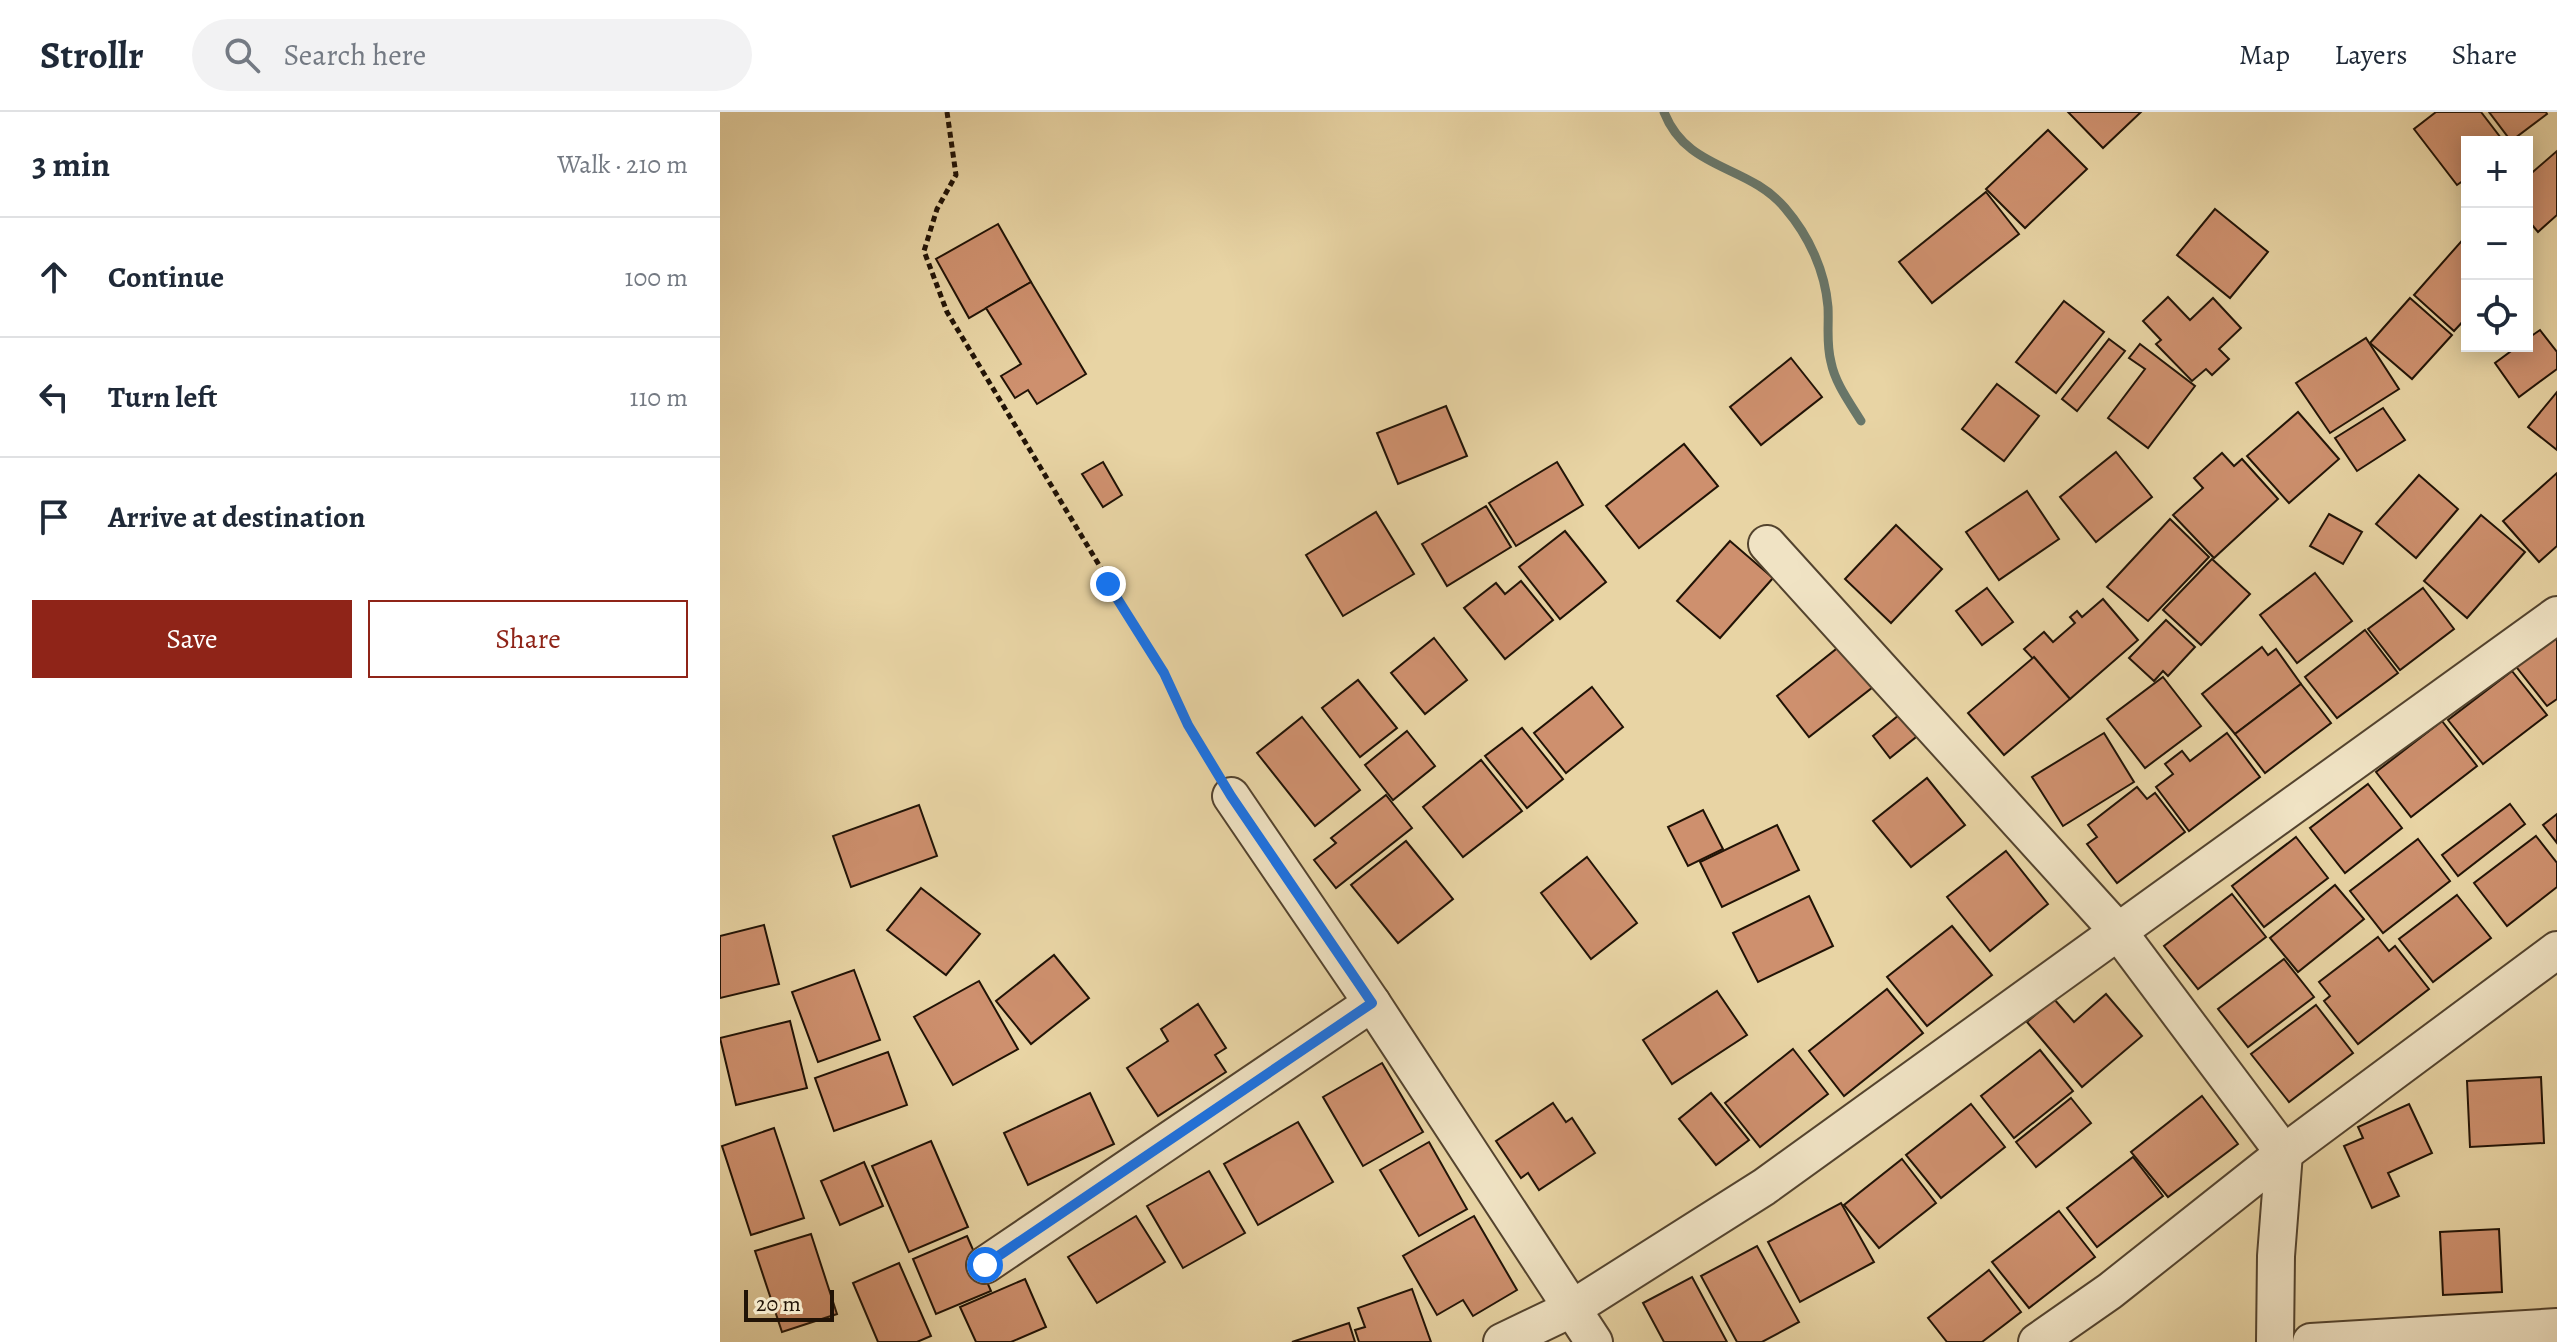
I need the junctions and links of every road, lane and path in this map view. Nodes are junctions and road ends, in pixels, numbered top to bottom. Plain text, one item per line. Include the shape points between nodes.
1 (947, 112) edge
2 (1767, 544) dead end
3 (2557, 615) edge
4 (1231, 796) joint
5 (2117, 930) junction
6 (2557, 950) edge
7 (1372, 1003) junction
8 (2284, 1153) junction
9 (985, 1265) dead end
10 (1573, 1308) junction
11 (2557, 1327) edge
12 (1502, 1342) edge
13 (1594, 1342) edge
14 (2037, 1342) edge
15 (2275, 1342) edge
16 (2311, 1342) edge

1 - 4 path via 956,175 937,209 924,251 947,312 1072,516
2 - 5 street
3 - 5 street
4 - 7 street
5 - 8 street
5 - 10 street via 1764,1187
6 - 8 street
7 - 9 street
7 - 10 street
8 - 14 street via 2203,1221
8 - 15 street
10 - 12 street
10 - 13 street
11 - 16 street

